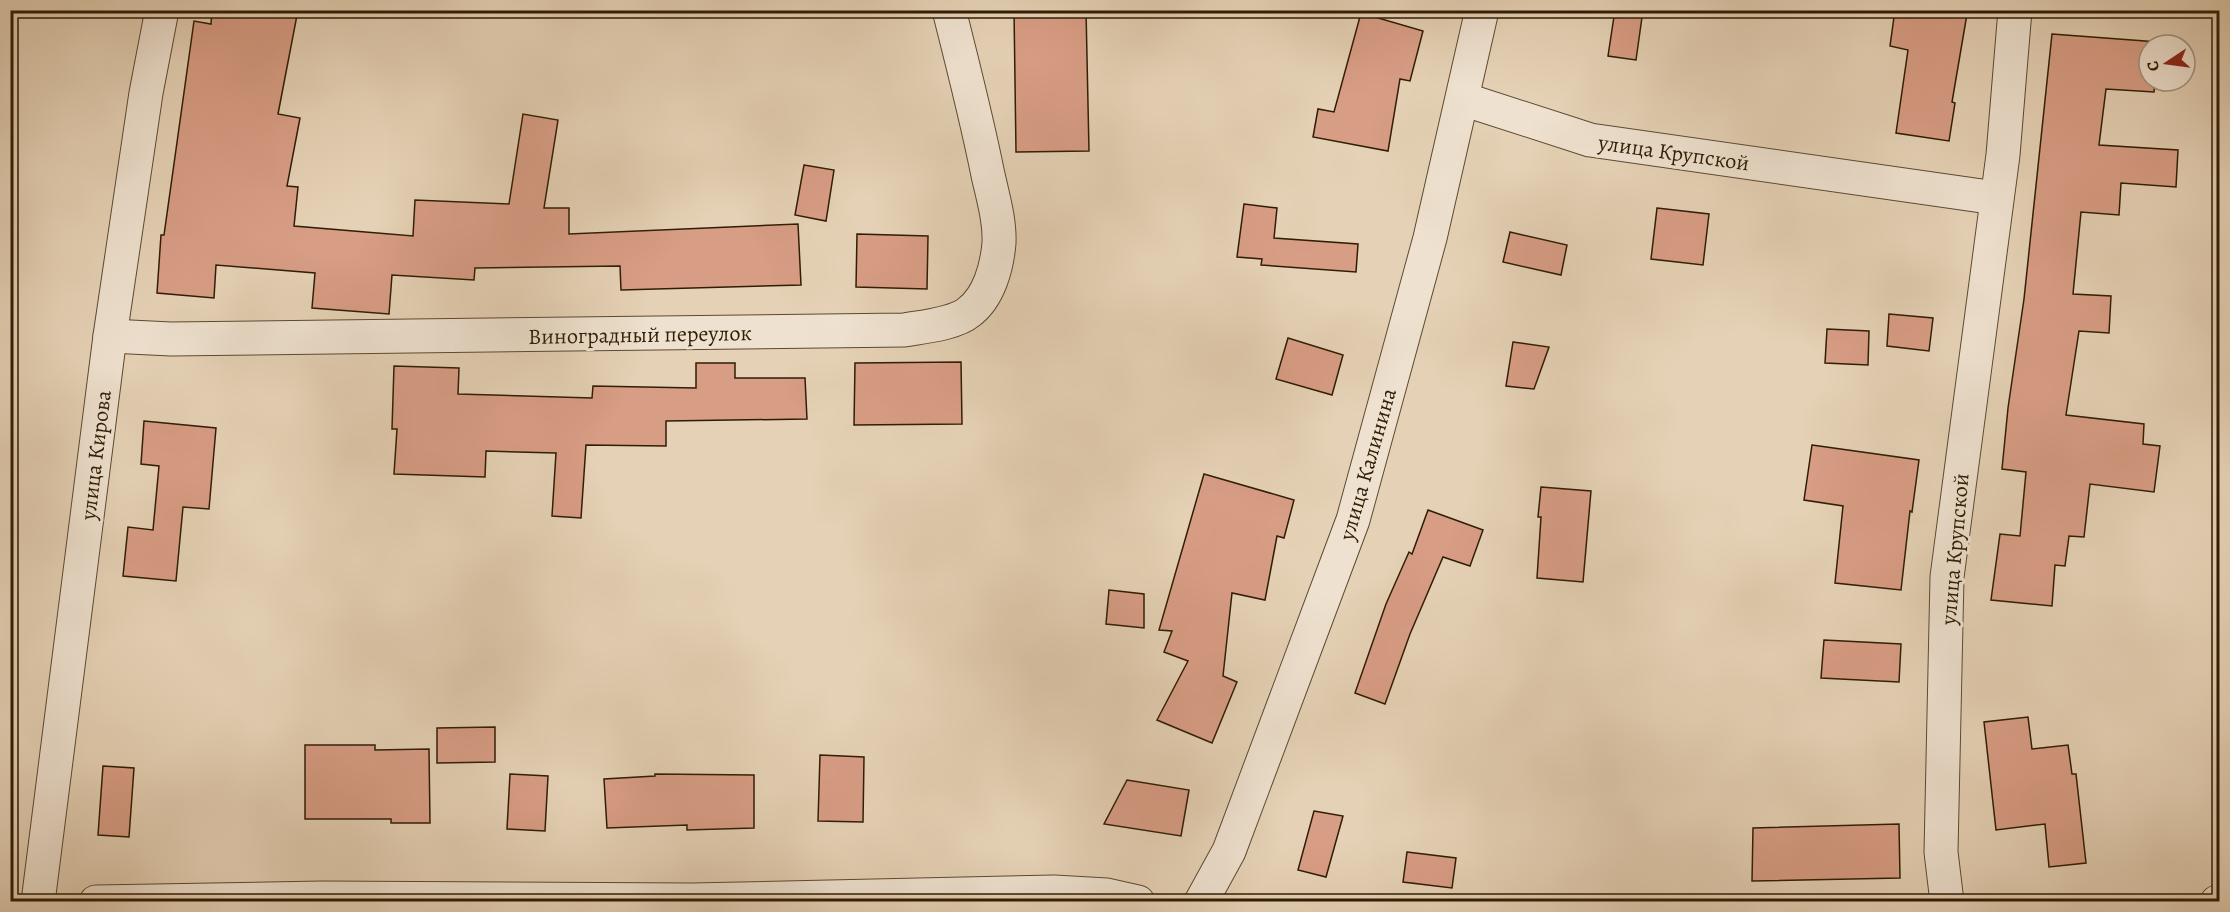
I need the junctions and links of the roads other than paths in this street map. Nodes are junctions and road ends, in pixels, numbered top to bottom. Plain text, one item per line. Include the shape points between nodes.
1 (162, 10) edge
2 (949, 10) edge
3 (1482, 10) edge
4 (2015, 10) edge
5 (1463, 99) junction
6 (1996, 198) junction
7 (110, 336) junction
8 (38, 902) edge
9 (96, 902) edge
10 (1137, 902) edge
11 (1201, 902) edge
12 (1947, 902) edge

1 - 7 street, улица Кирова
2 - 7 street, Виноградный переулок via 978,125 999,241 990,284 967,314 904,330 171,339
3 - 5 street, улица Калинина
4 - 6 street, улица Крупской
5 - 6 street, улица Крупской via 1590,140
5 - 11 street, улица Калинина via 1430,238 1353,520 1230,851
6 - 12 street, улица Крупской via 1947,577 1941,852
7 - 8 street, улица Кирова
9 - 10 street via 322,898 692,900 1054,892 1107,895

